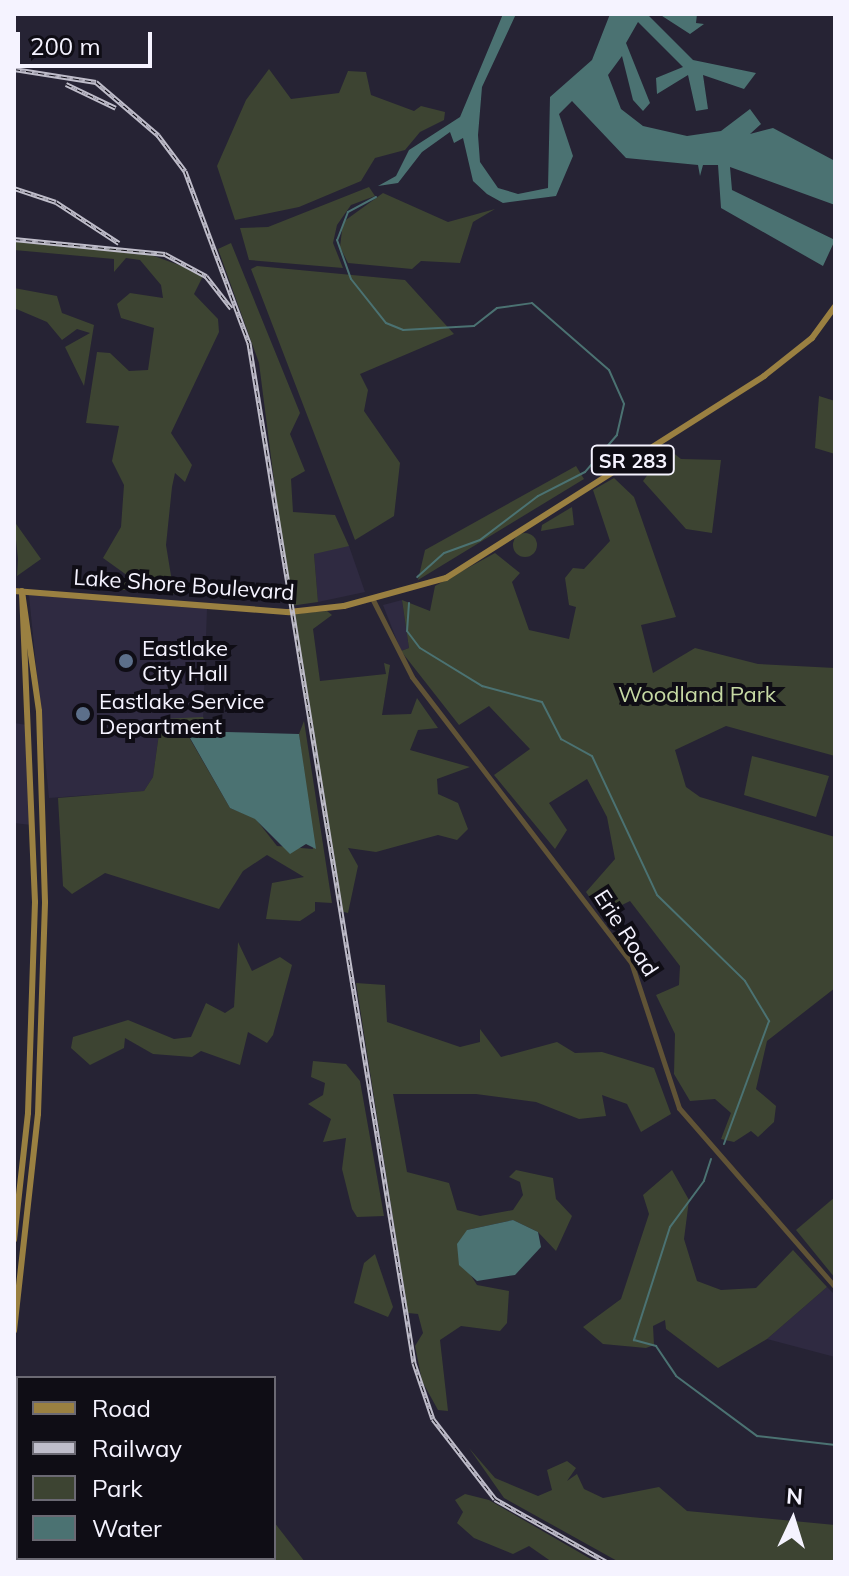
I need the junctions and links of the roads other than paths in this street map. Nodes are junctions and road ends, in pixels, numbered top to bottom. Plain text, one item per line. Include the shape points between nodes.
1 (835, 306) edge
2 (14, 591) edge
3 (22, 591) junction
4 (373, 600) junction
5 (14, 1240) edge
6 (835, 1287) edge
7 (14, 1331) edge

1 - 4 main road, Lake Shore Boulevard / SR 283 via 812,338 764,376 533,525 446,578
2 - 3 main road, Lake Shore Boulevard / SR 283
3 - 4 main road, Lake Shore Boulevard / SR 283 via 289,612
3 - 5 main road via 35,908
3 - 7 main road via 40,725 45,909 38,1114
4 - 6 street, Erie Road via 412,677 631,962 679,1108

